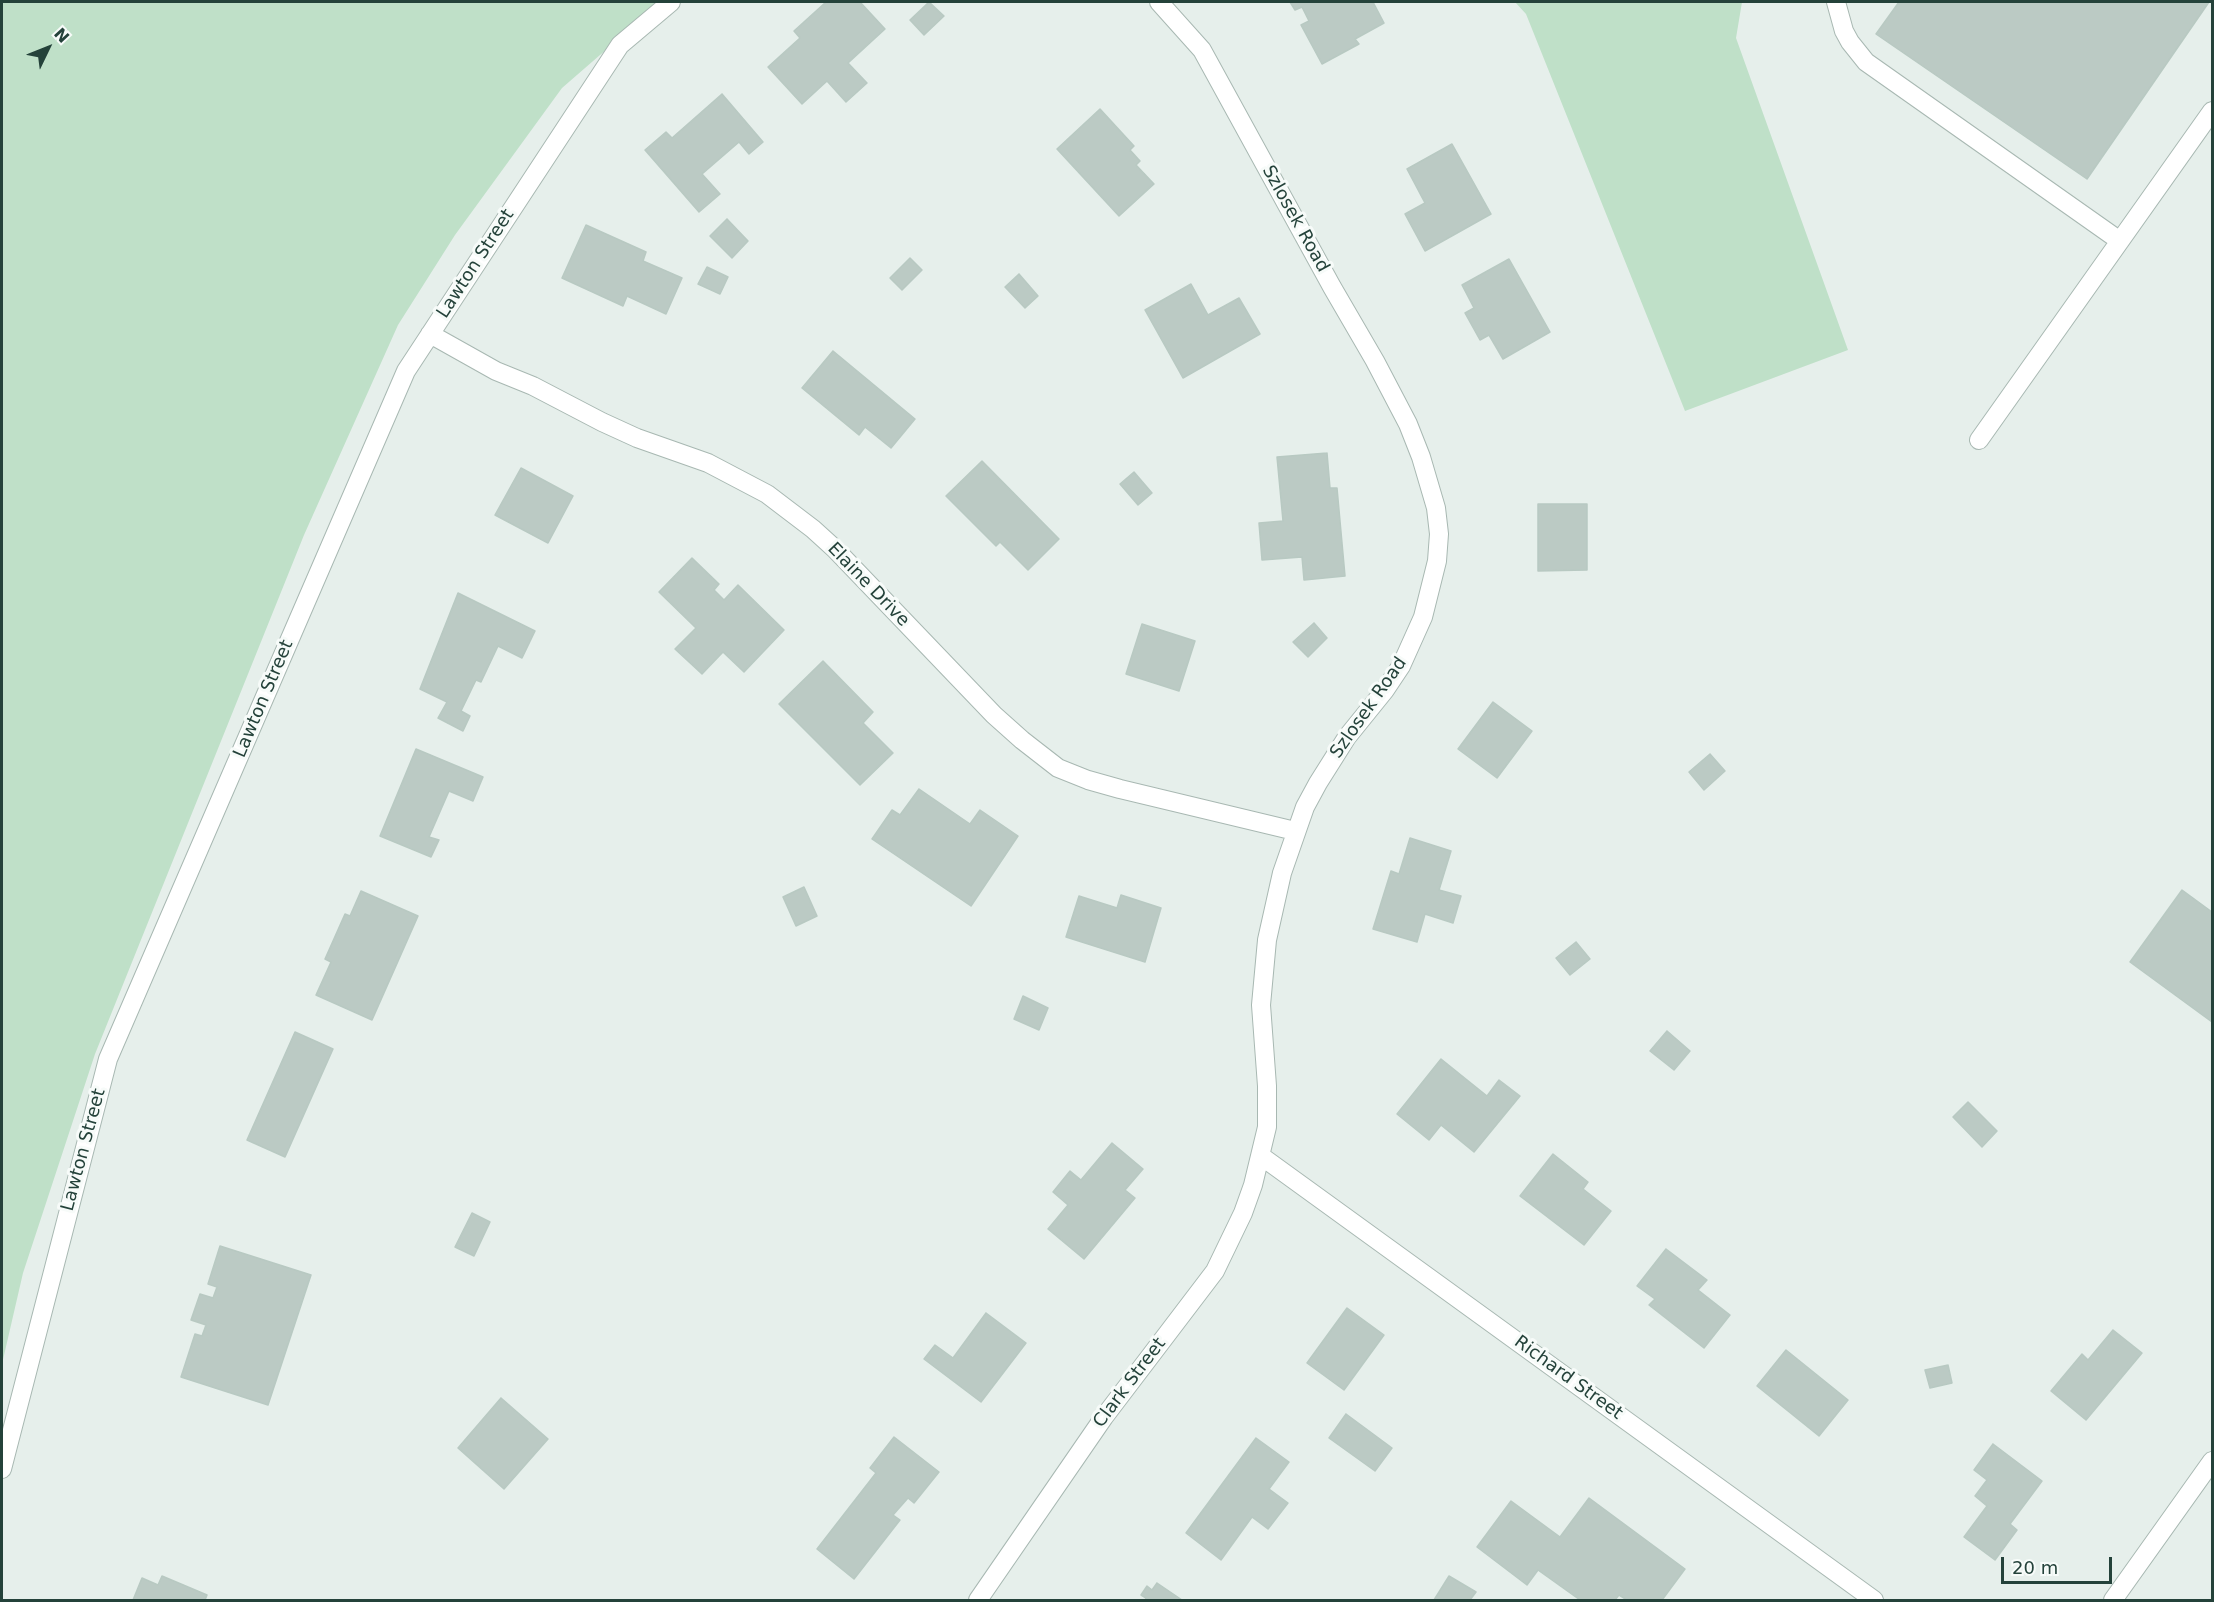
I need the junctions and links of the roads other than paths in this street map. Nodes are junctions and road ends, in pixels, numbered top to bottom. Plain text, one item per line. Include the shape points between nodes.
1 (671, 2) edge
2 (1159, 2) edge
3 (1836, 2) edge
4 (2212, 111) edge
5 (2120, 241) junction
6 (430, 334) junction
7 (1978, 440) dead end
8 (1295, 831) junction
9 (1261, 1156) junction
10 (2212, 1461) edge
11 (2, 1469) edge
12 (978, 1600) edge
13 (1874, 1600) edge
14 (2113, 1600) edge

1 - 6 street, Lawton Street via 620,45
2 - 8 street, Szlosek Road via 1202,50 1375,361 1408,424 1436,507 1437,561 1416,634 1401,666 1347,736 1323,775
3 - 5 street via 1844,31 1866,62
4 - 5 street
5 - 7 street
6 - 8 street, Elaine Drive via 496,371 619,430 708,463 766,494 835,549 994,715 1058,768 1120,789
6 - 11 street, Lawton Street via 406,371 108,1059
8 - 9 street, Szlosek Road via 1273,907 1263,972 1267,1117
9 - 12 street, Clark Street via 1243,1213 1215,1271 1104,1417
9 - 13 street, Richard Street
10 - 14 street

